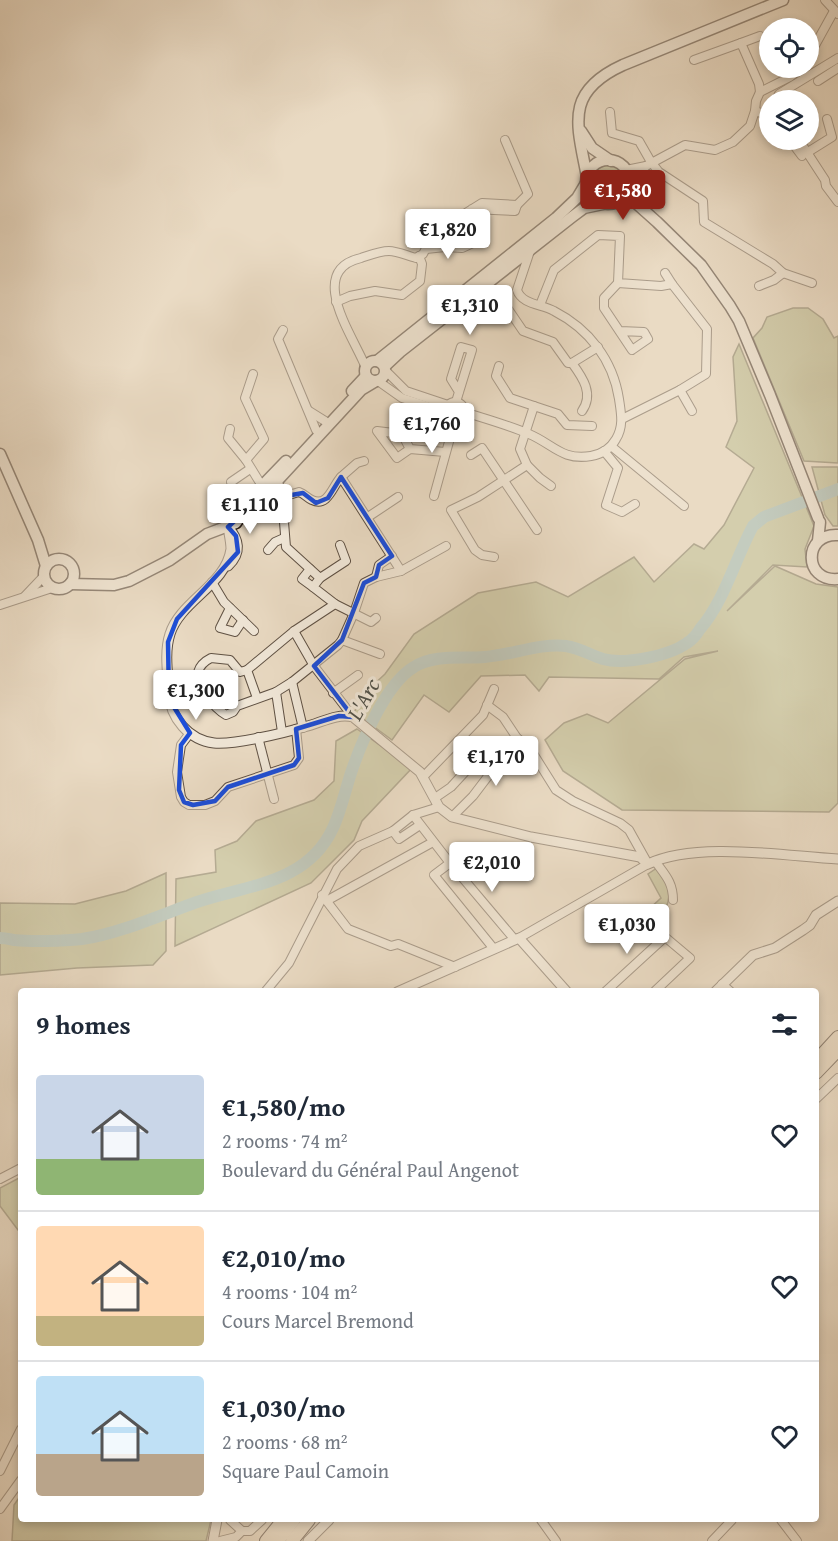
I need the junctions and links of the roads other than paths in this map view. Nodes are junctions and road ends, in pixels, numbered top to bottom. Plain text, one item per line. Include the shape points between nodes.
1 (783, 0) edge
2 (825, 0) edge
3 (836, 13) edge
4 (759, 36) edge
5 (819, 40) edge
6 (741, 43) junction
7 (838, 58) edge
8 (694, 60) dead end
9 (838, 68) edge
10 (790, 78) edge
11 (818, 81) dead end
12 (760, 90) edge
13 (764, 90) edge
14 (786, 90) edge
15 (759, 94) edge
16 (755, 111) junction
17 (610, 112) dead end
18 (759, 112) edge
19 (827, 119) dead end
20 (578, 125) junction
21 (505, 140) dead end
22 (801, 150) edge
23 (803, 150) edge
24 (805, 154) junction
25 (611, 161) junction
26 (649, 164) junction
27 (629, 179) junction
28 (587, 180) junction
29 (838, 202) edge
30 (607, 204) junction
31 (643, 212) junction
32 (437, 230) junction
33 (475, 242) dead end
34 (445, 247) junction
35 (426, 249) junction
36 (530, 251) junction
37 (419, 256) junction
38 (665, 273) dead end
39 (783, 273) junction
40 (618, 283) junction
41 (812, 283) dead end
42 (672, 284) junction
43 (759, 286) dead end
44 (336, 302) junction
45 (540, 305) junction
46 (506, 306) dead end
47 (283, 330) dead end
48 (620, 331) dead end
49 (598, 347) junction
50 (572, 363) junction
51 (499, 366) dead end
52 (376, 371) junction
53 (253, 374) dead end
54 (680, 390) junction
55 (459, 392) junction
56 (534, 406) junction
57 (450, 407) junction
58 (308, 410) junction
59 (582, 411) dead end
60 (692, 411) dead end
61 (464, 412) junction
62 (622, 419) junction
63 (455, 420) junction
64 (325, 421) junction
65 (591, 426) dead end
66 (230, 429) dead end
67 (316, 430) junction
68 (527, 432) junction
69 (410, 449) dead end
70 (608, 449) junction
71 (445, 452) junction
72 (0, 454) edge
73 (471, 455) dead end
74 (246, 460) junction
75 (364, 461) dead end
76 (527, 465) junction
77 (250, 468) junction
78 (341, 477) junction
79 (503, 480) junction
80 (277, 481) junction
81 (231, 482) dead end
82 (551, 486) dead end
83 (265, 488) junction
84 (434, 496) dead end
85 (282, 497) junction
86 (399, 497) dead end
87 (635, 504) dead end
88 (684, 506) dead end
89 (368, 517) junction
90 (819, 520) junction
91 (228, 527) junction
92 (537, 530) dead end
93 (837, 535) edge
94 (284, 538) junction
95 (38, 540) junction
96 (819, 541) junction
97 (340, 545) dead end
98 (446, 546) dead end
99 (268, 550) dead end
100 (392, 556) junction
101 (494, 557) dead end
102 (59, 559) junction
103 (310, 569) junction
104 (74, 570) junction
105 (45, 571) junction
106 (401, 571) junction
107 (375, 577) junction
108 (320, 578) junction
109 (838, 579) edge
110 (212, 582) junction
111 (70, 584) junction
112 (102, 585) junction
113 (52, 588) junction
114 (313, 588) junction
115 (22, 599) junction
116 (334, 604) junction
117 (0, 605) edge
118 (230, 608) junction
119 (354, 614) junction
120 (376, 618) dead end
121 (243, 620) junction
122 (254, 631) dead end
123 (294, 631) junction
124 (342, 640) junction
125 (380, 654) dead end
126 (314, 666) junction
127 (247, 670) junction
128 (358, 675) dead end
129 (292, 682) junction
130 (494, 689) dead end
131 (276, 692) junction
132 (333, 693) junction
133 (257, 698) junction
134 (487, 705) junction
135 (356, 719) junction
136 (299, 729) junction
137 (282, 732) junction
138 (190, 733) junction
139 (258, 737) junction
140 (517, 738) junction
141 (458, 741) junction
142 (475, 760) junction
143 (268, 774) junction
144 (489, 775) junction
145 (423, 777) junction
146 (274, 799) dead end
147 (437, 802) junction
148 (412, 815) junction
149 (452, 817) junction
150 (420, 825) junction
151 (393, 831) junction
152 (433, 842) junction
153 (838, 859) edge
154 (450, 862) junction
155 (651, 863) junction
156 (325, 897) junction
157 (674, 900) dead end
158 (835, 903) edge
159 (517, 939) junction
160 (494, 949) junction
161 (455, 966) junction
162 (722, 984) junction
163 (268, 988) edge
164 (406, 988) edge
165 (563, 988) edge
166 (610, 988) edge
167 (658, 988) edge
168 (718, 988) edge
169 (726, 988) edge
170 (838, 1036) edge
171 (838, 1050) edge
172 (819, 1058) edge
173 (819, 1070) edge
174 (838, 1078) edge
175 (819, 1097) edge
176 (18, 1170) edge
177 (0, 1179) edge
178 (18, 1435) edge
179 (0, 1470) edge
180 (18, 1484) edge
181 (0, 1509) edge
182 (217, 1522) edge
183 (232, 1522) edge
184 (260, 1522) edge
185 (281, 1522) edge
186 (292, 1522) edge
187 (307, 1522) edge
188 (327, 1522) edge
189 (542, 1522) edge
190 (730, 1522) edge
191 (783, 1522) edge
192 (242, 1531) junction
193 (213, 1541) edge
194 (220, 1541) edge
195 (266, 1541) edge
196 (278, 1541) edge
197 (292, 1541) edge
198 (308, 1541) edge
199 (556, 1541) edge
200 (712, 1541) edge
201 (797, 1541) edge

1 - 20 main road via 604,74 587,91
2 - 3 street
3 - 5 street
4 - 6 street
6 - 8 street
6 - 12 street
7 - 14 street
9 - 11 street
10 - 13 street
15 - 16 street
16 - 18 street
16 - 26 street via 750,126 734,142 715,150 685,145
17 - 26 street via 612,133 639,141
19 - 24 street via 831,137
20 - 25 main road via 592,148
20 - 28 main road
21 - 32 street via 528,194 515,211 472,209
22 - 24 street
23 - 24 street
24 - 29 street
25 - 27 main road via 618,163
25 - 28 main road via 591,168
26 - 27 street
26 - 39 street via 703,201 704,222
27 - 30 main road via 626,195
27 - 31 main road via 633,200
28 - 30 main road via 595,200
28 - 52 main road via 577,198 556,218
30 - 31 main road
30 - 36 main road via 584,208
31 - 90 main road via 701,265 739,321
32 - 34 street
32 - 35 street
33 - 34 street via 462,248
34 - 35 street
35 - 37 street
36 - 45 street via 517,290 528,302
36 - 52 main road
37 - 44 street via 420,281 402,295 375,291
37 - 44 street via 389,251 354,259 341,267 335,277
38 - 42 street
39 - 41 street
39 - 43 street
40 - 42 street
40 - 45 street via 620,236 598,235 554,270
40 - 48 street via 603,302
42 - 54 street via 707,329 706,374
44 - 52 street via 358,348
45 - 49 street via 570,320
46 - 50 street via 523,331 554,342 568,363
47 - 58 street via 278,339
49 - 50 street
49 - 62 street via 610,366
50 - 59 street via 586,383 586,405
51 - 56 street via 496,385 510,398
52 - 57 street via 406,391
52 - 57 street via 402,398
52 - 64 main road
52 - 80 main road
53 - 74 street via 245,398 264,439
54 - 60 street
54 - 62 street
55 - 55 street via 472,350 461,347 451,379
55 - 57 street
56 - 65 street via 558,414 567,426
56 - 68 street
57 - 61 street via 463,406
57 - 63 street via 450,419
58 - 64 street
58 - 67 street
61 - 63 street
61 - 68 street
62 - 70 street via 617,437
63 - 71 street
64 - 67 main road
66 - 74 street via 228,438
67 - 83 main road
68 - 70 street via 567,456 579,458
68 - 76 street via 520,448
69 - 71 street
70 - 87 street via 618,468 606,505 622,512
70 - 88 street
71 - 84 street
72 - 95 main road
73 - 79 street via 482,448
74 - 77 street
75 - 78 street
76 - 79 street
76 - 82 street
77 - 81 street
77 - 83 street
78 - 85 street via 328,497 319,502 299,492
78 - 89 street
79 - 92 street
79 - 101 street via 452,510 475,550
80 - 83 main road
80 - 85 street
83 - 85 street
83 - 91 main road via 235,513
85 - 94 street
86 - 89 street
89 - 100 street
90 - 93 main road
90 - 96 main road
91 - 110 street via 229,558
91 - 112 main road via 207,534 146,573 114,585
93 - 96 main road
94 - 99 street
94 - 103 street via 286,547
95 - 102 main road
95 - 105 main road
96 - 109 main road via 812,554 813,566 821,576
97 - 108 street via 346,561
98 - 106 street
100 - 106 street
100 - 107 street via 379,565
102 - 104 main road
102 - 105 main road
103 - 108 street
103 - 114 street via 302,579
104 - 111 main road
104 - 112 main road
105 - 113 main road via 45,581
105 - 115 street
106 - 107 street
107 - 119 street via 364,583
108 - 114 street
110 - 118 street
110 - 138 street via 177,619 168,642 169,699 181,725
111 - 112 main road
111 - 113 main road via 62,589
113 - 115 street
114 - 116 street
115 - 117 street
116 - 119 street
116 - 123 street
118 - 121 street
118 - 121 street via 220,628 235,632
119 - 120 street via 371,622
119 - 124 street
121 - 122 street
123 - 126 street
123 - 127 street
124 - 125 street
124 - 126 street
126 - 129 street
126 - 132 street
127 - 133 street
127 - 133 street via 240,672 230,660 211,658 198,672 200,683 218,711 226,715
128 - 132 street
129 - 131 street
129 - 136 street
130 - 134 street
131 - 133 street
131 - 137 street
132 - 135 street
134 - 140 street via 502,717
134 - 141 street via 483,716
135 - 136 street via 339,716
135 - 145 street
136 - 137 street
136 - 143 street via 297,761
137 - 139 street
138 - 139 street via 215,743
138 - 143 street via 181,745 177,772 181,797 189,805 205,805 215,801 228,787
139 - 143 street
140 - 144 street
140 - 155 street via 530,747 556,790 620,823
141 - 142 street
141 - 145 street
142 - 144 street
142 - 147 street
143 - 146 street
144 - 149 street
145 - 147 street
147 - 148 street
147 - 149 street
148 - 150 street
148 - 151 street
149 - 155 street via 531,837 640,857
150 - 151 street via 399,839
150 - 152 street
151 - 156 street via 359,846 337,869
152 - 154 street
152 - 156 street
153 - 155 street via 692,852
154 - 159 street
154 - 160 street via 434,875
155 - 157 street via 670,881
155 - 159 street
156 - 161 street via 348,930
156 - 163 street via 289,963
158 - 162 street via 801,938 752,961
159 - 160 street
159 - 165 street
160 - 161 street
161 - 164 street
162 - 168 street
162 - 169 street
166 - 167 street via 665,937 690,958
170 - 172 highway
171 - 173 highway
174 - 175 street
176 - 177 street
178 - 179 street
180 - 181 street
182 - 193 street
183 - 192 street
184 - 192 street via 250,1531
185 - 195 highway
186 - 196 highway
187 - 197 highway
188 - 198 street
189 - 199 street
190 - 200 street
191 - 201 street
192 - 194 street

